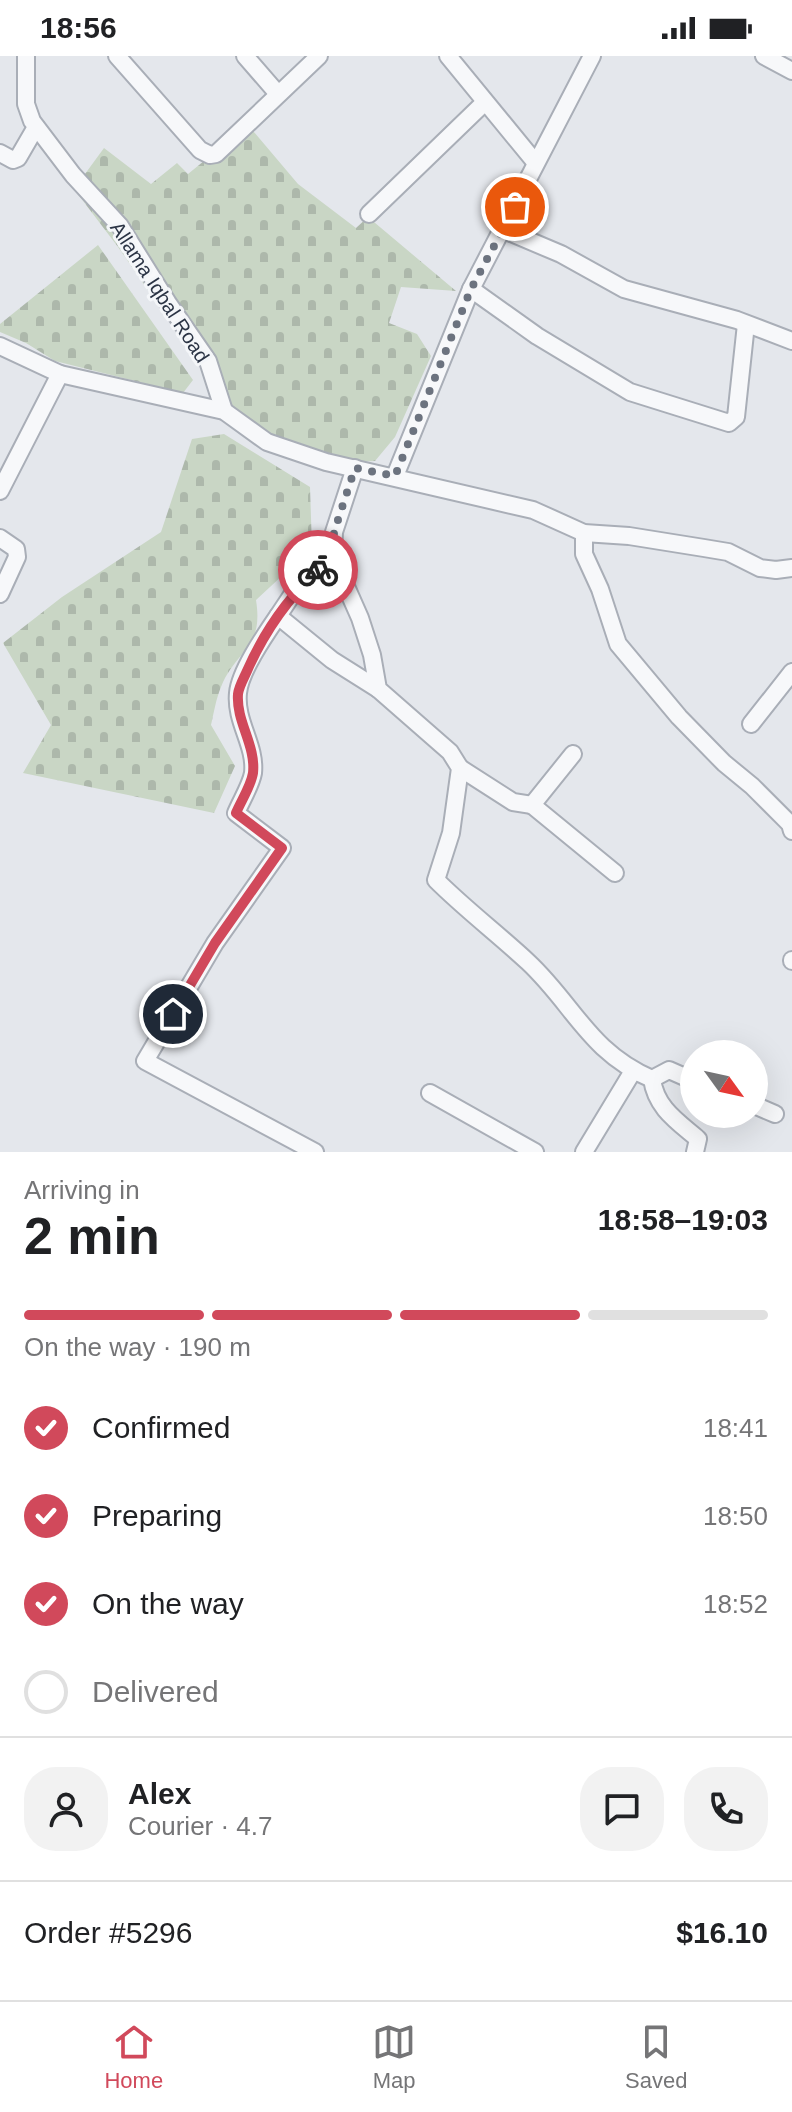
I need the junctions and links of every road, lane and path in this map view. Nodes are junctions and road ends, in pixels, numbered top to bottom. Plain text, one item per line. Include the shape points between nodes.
1 (26, 56) edge
2 (117, 56) edge
3 (245, 56) edge
4 (319, 56) edge
5 (448, 56) edge
6 (592, 56) edge
7 (764, 56) edge
8 (792, 71) edge
9 (278, 94) junction
10 (485, 102) junction
11 (36, 127) junction
12 (0, 153) edge
13 (535, 162) junction
14 (369, 214) dead end
15 (504, 230) junction
16 (471, 289) junction
17 (746, 324) junction
18 (792, 341) edge
19 (0, 346) edge
20 (60, 374) junction
21 (224, 411) junction
22 (355, 468) junction
23 (395, 476) junction
24 (0, 491) edge
25 (584, 533) junction
26 (0, 538) edge
27 (333, 557) junction
28 (792, 568) edge
29 (0, 594) edge
30 (278, 616) junction
31 (792, 672) edge
32 (378, 689) junction
33 (751, 724) dead end
34 (573, 754) dead end
35 (460, 768) junction
36 (532, 805) junction
37 (792, 831) edge
38 (615, 873) dead end
39 (633, 1071) junction
40 (680, 1075) edge
41 (652, 1079) junction
42 (430, 1093) dead end
43 (768, 1111) edge
44 (775, 1114) dead end
45 (315, 1152) edge
46 (535, 1152) edge
47 (584, 1152) edge
48 (695, 1152) edge

1 - 11 street, Allama Iqbal Road via 26,104
2 - 9 street via 210,155
3 - 9 street
4 - 9 street
5 - 10 street
6 - 13 street
7 - 8 street
10 - 13 street
10 - 14 street
11 - 12 street via 18,158
11 - 21 street, Allama Iqbal Road via 120,226 208,361
13 - 15 street
15 - 16 street
15 - 17 street via 624,289
16 - 17 street via 630,392 729,423 736,417
16 - 23 street
17 - 18 street
19 - 20 street
20 - 21 street
20 - 24 street
21 - 22 street via 267,442
22 - 23 street
22 - 27 street via 334,532
23 - 25 street via 533,510
25 - 28 street via 728,552 760,568
25 - 37 street via 584,554 618,644 679,717
26 - 29 street via 16,549 17,557
27 - 30 street via 294,592
27 - 32 street via 360,618
30 - 32 street
30 - 45 street via 238,692 253,774 236,813 282,848 215,943 145,1061
31 - 33 street
32 - 35 street via 450,752
34 - 36 street
35 - 36 street via 513,802
35 - 39 street via 451,833 436,880 529,963 599,1046
36 - 38 street
39 - 41 street
39 - 47 street
40 - 41 street via 669,1070
41 - 48 street via 663,1109 698,1139
42 - 46 street
43 - 44 street

